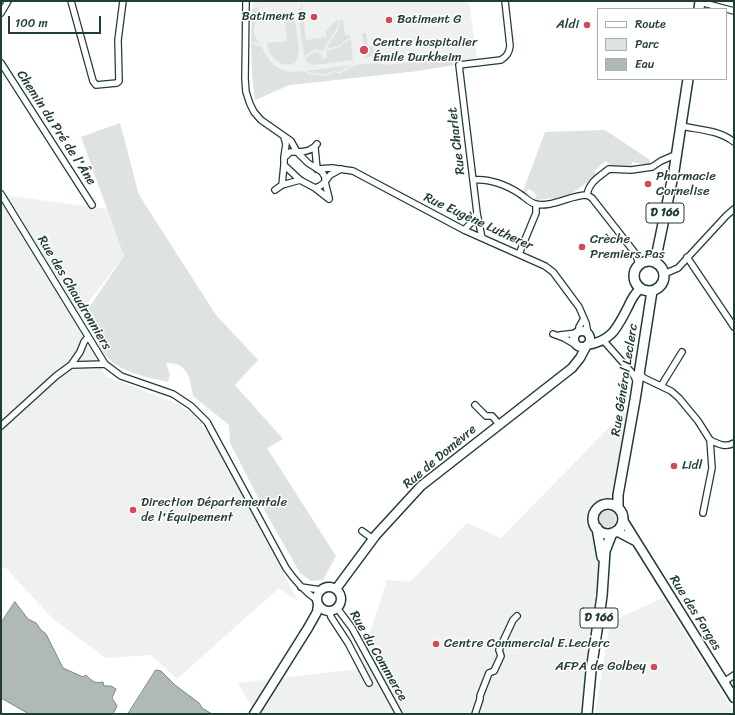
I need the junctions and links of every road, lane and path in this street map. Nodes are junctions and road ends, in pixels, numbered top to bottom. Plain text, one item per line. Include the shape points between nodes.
1 (8, 1) edge
2 (71, 1) edge
3 (123, 1) edge
4 (246, 1) edge
5 (505, 1) edge
6 (699, 4) edge
7 (719, 8) edge
8 (1, 13) edge
9 (1, 63) edge
10 (688, 80) edge
11 (681, 126) junction
12 (284, 136) junction
13 (734, 142) edge
14 (297, 152) junction
15 (677, 154) junction
16 (284, 158) junction
17 (284, 165) junction
18 (317, 169) junction
19 (341, 169) junction
20 (300, 180) junction
21 (473, 180) junction
22 (325, 182) junction
23 (282, 185) junction
24 (315, 188) junction
25 (275, 190) dead end
26 (1, 194) edge
27 (587, 195) junction
28 (536, 204) junction
29 (92, 205) dead end
30 (734, 209) edge
31 (477, 213) junction
32 (464, 230) junction
33 (482, 238) junction
34 (519, 254) junction
35 (687, 257) junction
36 (654, 262) junction
37 (639, 264) junction
38 (664, 274) junction
39 (640, 290) junction
40 (652, 291) junction
41 (583, 320) junction
42 (734, 327) edge
43 (578, 332) junction
44 (588, 334) junction
45 (88, 337) junction
46 (604, 339) junction
47 (576, 345) junction
48 (587, 345) junction
49 (682, 352) dead end
50 (577, 362) junction
51 (105, 364) junction
52 (71, 365) junction
53 (639, 373) junction
54 (638, 383) junction
55 (661, 386) junction
56 (475, 405) dead end
57 (499, 424) junction
58 (1, 426) edge
59 (710, 440) junction
60 (734, 443) edge
61 (622, 473) junction
62 (604, 505) junction
63 (618, 508) junction
64 (703, 513) dead end
65 (623, 520) junction
66 (597, 528) junction
67 (362, 531) dead end
68 (614, 532) junction
69 (373, 539) junction
70 (635, 541) junction
71 (603, 564) junction
72 (301, 587) junction
73 (336, 589) junction
74 (321, 590) junction
75 (318, 602) junction
76 (337, 608) junction
77 (328, 611) junction
78 (517, 616) dead end
79 (308, 628) junction
80 (591, 672) junction
81 (734, 675) edge
82 (724, 682) junction
83 (369, 683) dead end
84 (734, 698) edge
85 (254, 714) edge
86 (398, 714) edge
87 (475, 714) edge
88 (582, 714) edge
89 (587, 714) edge

1 - 8 street
2 - 3 street via 96,85 108,85 119,81 118,40
4 - 12 street via 246,92 254,112
5 - 21 street, Rue Charlet via 509,53 501,60 459,66
6 - 7 street
9 - 29 street, Chemin du Pré de l'Âne
10 - 11 main road, D 166
11 - 13 street via 715,132
11 - 15 main road, D 166
12 - 14 street via 291,141
12 - 16 street
14 - 16 street via 288,153
14 - 18 street
14 - 18 street via 305,152 316,146
15 - 27 street via 652,168 609,169 591,184
15 - 36 main road, D 166
16 - 17 street
17 - 20 street
17 - 23 street
18 - 19 street, Rue Eugène Lutherer
18 - 22 street via 322,172
19 - 22 street via 330,175
19 - 32 street, Rue Eugène Lutherer via 353,171
20 - 23 street
20 - 24 street
21 - 28 street via 508,186
21 - 31 street, Rue Charlet
22 - 24 street
22 - 24 street via 330,199
23 - 25 street
26 - 45 street, Rue des Chaudronniers
27 - 28 street
27 - 37 street via 635,253
28 - 34 street via 536,213
30 - 35 street
31 - 32 street
31 - 33 street, Rue Charlet
32 - 33 street, Rue Eugène Lutherer
33 - 34 street, Rue Eugène Lutherer
34 - 41 street, Rue Eugène Lutherer via 553,272 579,307
35 - 38 street via 678,268
35 - 42 street
36 - 37 main road
36 - 38 main road via 661,267
37 - 39 main road via 633,277
38 - 40 main road via 661,285
39 - 40 main road
39 - 46 street via 631,300 618,326
40 - 53 main road, Rue Général Leclerc
41 - 43 street
41 - 44 street, Rue Eugène Lutherer
43 - 44 street
43 - 47 street via 574,339
43 - 47 street via 555,335
44 - 46 street
44 - 48 street via 590,338
45 - 51 street, Rue des Chaudronniers
45 - 52 street
46 - 48 street
46 - 54 street
47 - 48 street
47 - 50 street
48 - 50 street, Rue de Domèvre
49 - 55 street
50 - 57 street, Rue de Domèvre
51 - 52 street
51 - 72 street, Rue des Chaudronniers via 121,376 173,394 191,406 207,422 286,568
52 - 58 street
53 - 54 main road, Rue Général Leclerc
53 - 55 street
54 - 61 main road, Rue Général Leclerc
55 - 59 street via 679,398
56 - 57 street
57 - 69 street, Rue de Domèvre via 421,486
59 - 60 street via 728,446
59 - 64 street via 712,468
61 - 62 main road, Rue Général Leclerc
61 - 63 main road, Rue Général Leclerc
62 - 63 main road via 609,504
62 - 66 main road via 594,514 593,519
63 - 65 main road
65 - 68 main road
65 - 70 street, Rue des Forges
66 - 68 main road via 602,532
66 - 71 main road, D 166
67 - 69 street
68 - 70 street, Rue des Forges
68 - 71 main road, D 166 via 605,551
69 - 73 street, Rue de Domèvre
70 - 82 street, Rue des Forges
71 - 80 main road, D 166 via 602,596
72 - 74 street
72 - 75 street, Rue des Chaudronniers
73 - 74 street via 328,587
73 - 76 street via 342,599
74 - 75 street via 317,596
75 - 77 street
75 - 79 street
76 - 77 street
76 - 86 street, Rue du Commerce via 355,634
77 - 79 street
77 - 83 street
78 - 87 street via 499,650 501,656 494,671 490,673
79 - 85 street
80 - 88 main road, D 166
80 - 89 main road, D 166
81 - 82 street
82 - 84 street, Rue des Forges

